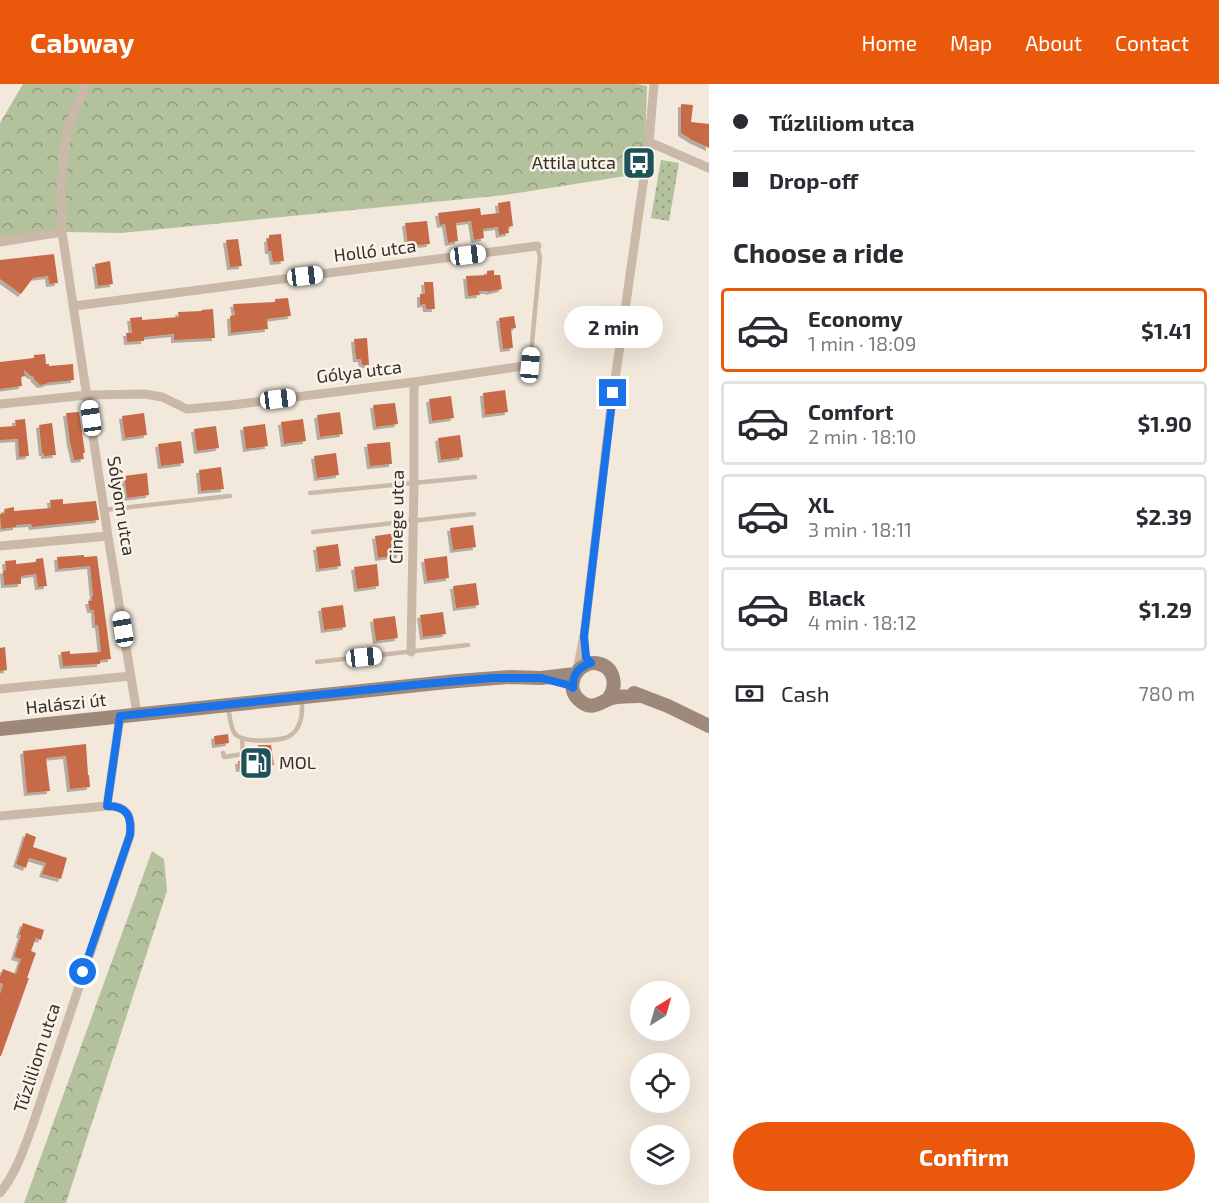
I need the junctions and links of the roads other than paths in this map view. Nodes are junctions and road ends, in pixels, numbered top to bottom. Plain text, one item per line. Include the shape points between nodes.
1 (86, 84) edge
2 (654, 84) edge
3 (649, 142) junction
4 (709, 168) edge
5 (62, 232) junction
6 (0, 242) edge
7 (537, 246) joint
8 (74, 306) junction
9 (530, 365) joint
10 (414, 382) junction
11 (87, 395) junction
12 (0, 404) edge
13 (475, 477) dead end
14 (414, 483) junction
15 (310, 493) dead end
16 (230, 496) dead end
17 (104, 510) junction
18 (474, 514) dead end
19 (414, 521) junction
20 (313, 532) dead end
21 (108, 536) junction
22 (0, 546) edge
23 (584, 636) junction
24 (468, 645) dead end
25 (411, 652) junction
26 (317, 662) dead end
27 (591, 663) junction
28 (130, 676) junction
29 (575, 678) junction
30 (615, 682) junction
31 (0, 689) edge
32 (640, 696) junction
33 (302, 697) junction
34 (609, 698) junction
35 (227, 705) junction
36 (137, 714) junction
37 (120, 716) junction
38 (709, 726) edge
39 (0, 729) edge
40 (242, 739) junction
41 (223, 753) dead end
42 (107, 809) junction
43 (0, 816) edge
44 (0, 1193) edge

1 - 5 street, Sólyom utca via 67,129 61,183
2 - 3 street
3 - 4 street
3 - 23 street via 611,404
5 - 6 street
5 - 8 street, Sólyom utca
7 - 8 street, Holló utca
7 - 9 lane via 540,257
8 - 11 street, Sólyom utca
9 - 10 street, Gólya utca
10 - 11 street, Gólya utca via 187,409 145,394
10 - 14 street, Cinege utca
11 - 12 street, Gólya utca
11 - 17 street, Sólyom utca
13 - 14 lane
14 - 15 lane
14 - 19 street, Cinege utca
16 - 17 lane
17 - 21 street, Sólyom utca
18 - 19 lane
19 - 20 lane
19 - 25 street, Cinege utca
21 - 22 street
21 - 28 street, Sólyom utca
23 - 27 street via 586,657
23 - 29 street
24 - 25 lane
25 - 26 lane
27 - 29 main road via 581,667
27 - 30 main road via 604,666
28 - 31 street
28 - 36 street, Sólyom utca
29 - 33 main road, Halászi út via 568,685 541,678 510,677
29 - 34 main road via 578,699 584,703 602,704
30 - 32 main road
30 - 34 main road
32 - 34 main road
32 - 38 main road
33 - 35 main road, Halászi út
33 - 40 lane via 301,719 292,735
35 - 36 main road, Halászi út
35 - 40 lane via 232,729
36 - 37 main road, Halászi út
37 - 39 main road, Halászi út
37 - 42 street
40 - 41 lane via 243,754 224,757
42 - 43 street
42 - 44 street, Tűzliliom utca via 117,806 125,810 130,835 21,1157

